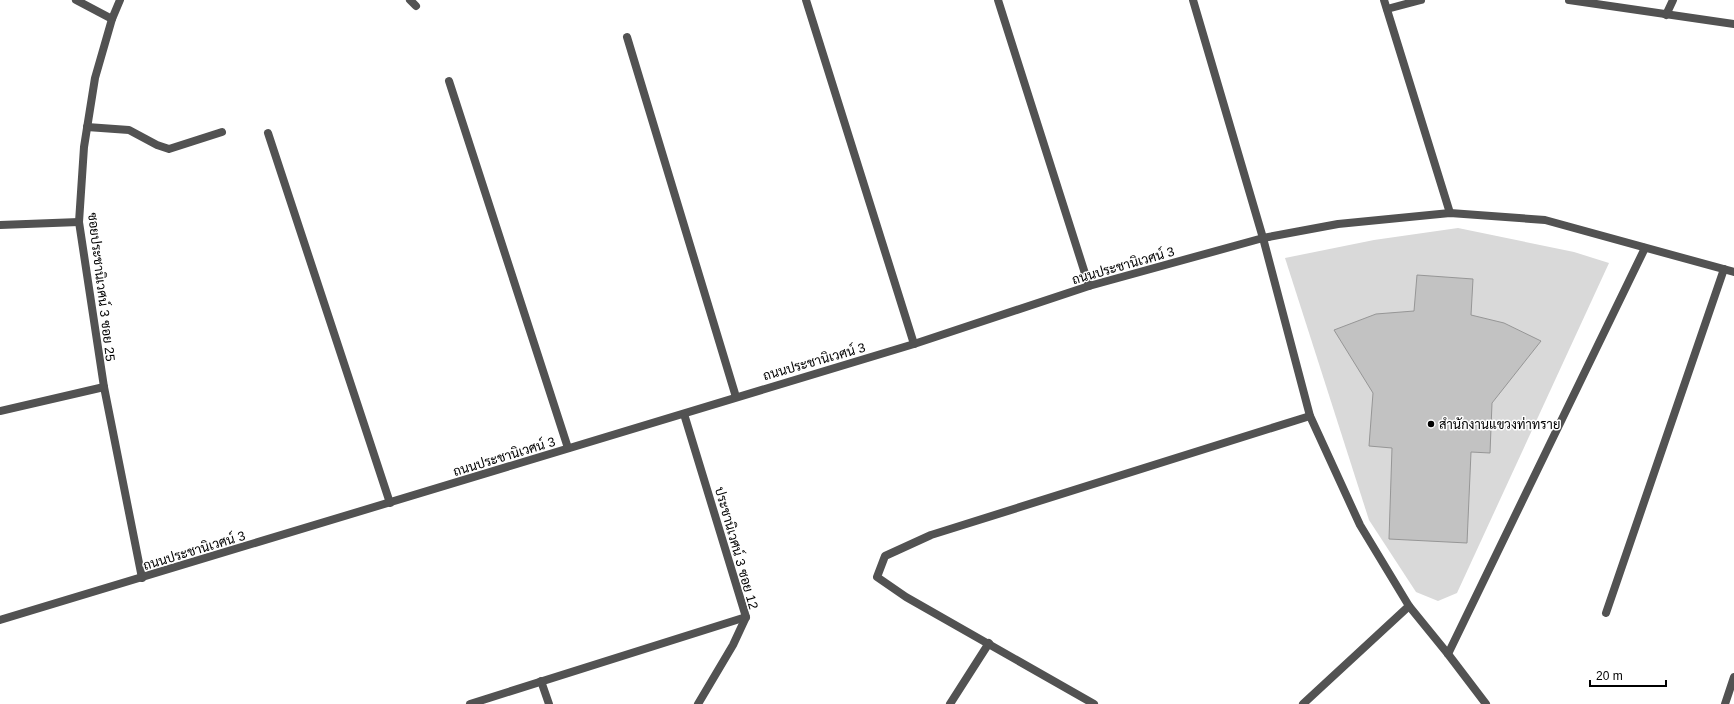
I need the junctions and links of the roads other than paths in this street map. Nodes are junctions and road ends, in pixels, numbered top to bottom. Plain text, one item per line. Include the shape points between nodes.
1 (76, 0) edge
2 (120, 0) edge
3 (410, 0) edge
4 (806, 0) edge
5 (998, 0) edge
6 (1193, 0) edge
7 (1384, 0) edge
8 (1421, 0) edge
9 (1569, 0) edge
10 (1673, 0) edge
11 (416, 6) dead end
12 (1387, 9) junction
13 (1666, 15) junction
14 (112, 19) junction
15 (1734, 24) edge
16 (627, 37) dead end
17 (449, 81) dead end
18 (87, 127) junction
19 (222, 132) dead end
20 (268, 133) dead end
21 (1450, 213) junction
22 (79, 222) junction
23 (0, 225) edge
24 (1263, 238) junction
25 (1645, 248) junction
26 (1724, 269) junction
27 (1734, 272) edge
28 (1089, 286) junction
29 (914, 344) junction
30 (104, 388) junction
31 (736, 397) junction
32 (0, 411) edge
33 (684, 414) junction
34 (1310, 416) junction
35 (568, 448) junction
36 (390, 503) junction
37 (142, 578) junction
38 (1409, 606) junction
39 (1606, 613) dead end
40 (746, 617) junction
41 (0, 620) edge
42 (989, 643) junction
43 (1448, 654) junction
44 (1734, 677) edge
45 (541, 680) junction
46 (470, 704) edge
47 (549, 704) edge
48 (698, 704) edge
49 (950, 704) edge
50 (1094, 704) edge
51 (1303, 704) edge
52 (1486, 704) edge
53 (1725, 704) edge

1 - 14 street
2 - 14 street, ซอยประชานิเวศน์ 3 ซอย 25
3 - 11 street
4 - 29 street
5 - 28 street
6 - 24 street
7 - 12 street
8 - 12 street
9 - 13 street
10 - 13 street
12 - 21 street
13 - 15 street
14 - 18 street, ซอยประชานิเวศน์ 3 ซอย 25 via 95,78
16 - 31 street
17 - 35 street
18 - 19 street via 129,130 169,149
18 - 22 street, ซอยประชานิเวศน์ 3 ซอย 25
20 - 36 street
21 - 24 street, ถนนประชานิเวศน์ 3 via 1338,224
21 - 25 street, ถนนประชานิเวศน์ 3 via 1545,220
22 - 23 street
22 - 30 street, ซอยประชานิเวศน์ 3 ซอย 25
24 - 28 street, ถนนประชานิเวศน์ 3
24 - 34 street
25 - 26 street, ถนนประชานิเวศน์ 3
25 - 43 street
26 - 27 street, ถนนประชานิเวศน์ 3
26 - 39 street
28 - 29 street, ถนนประชานิเวศน์ 3
29 - 31 street, ถนนประชานิเวศน์ 3
30 - 32 street
30 - 37 street, ซอยประชานิเวศน์ 3 ซอย 25
31 - 33 street, ถนนประชานิเวศน์ 3
33 - 35 street, ถนนประชานิเวศน์ 3
33 - 40 street, ประชานิเวศน์ 3 ซอย 12
34 - 38 street via 1360,525
34 - 42 street via 931,535 885,556 877,577 906,597
35 - 36 street, ถนนประชานิเวศน์ 3
36 - 37 street, ถนนประชานิเวศน์ 3
37 - 41 street, ถนนประชานิเวศน์ 3
38 - 43 street
38 - 51 street
40 - 45 street
40 - 48 street, ประชานิเวศน์ 3 ซอย 12 via 734,645
42 - 49 street
42 - 50 street
43 - 52 street
44 - 53 street
45 - 46 street
45 - 47 street

